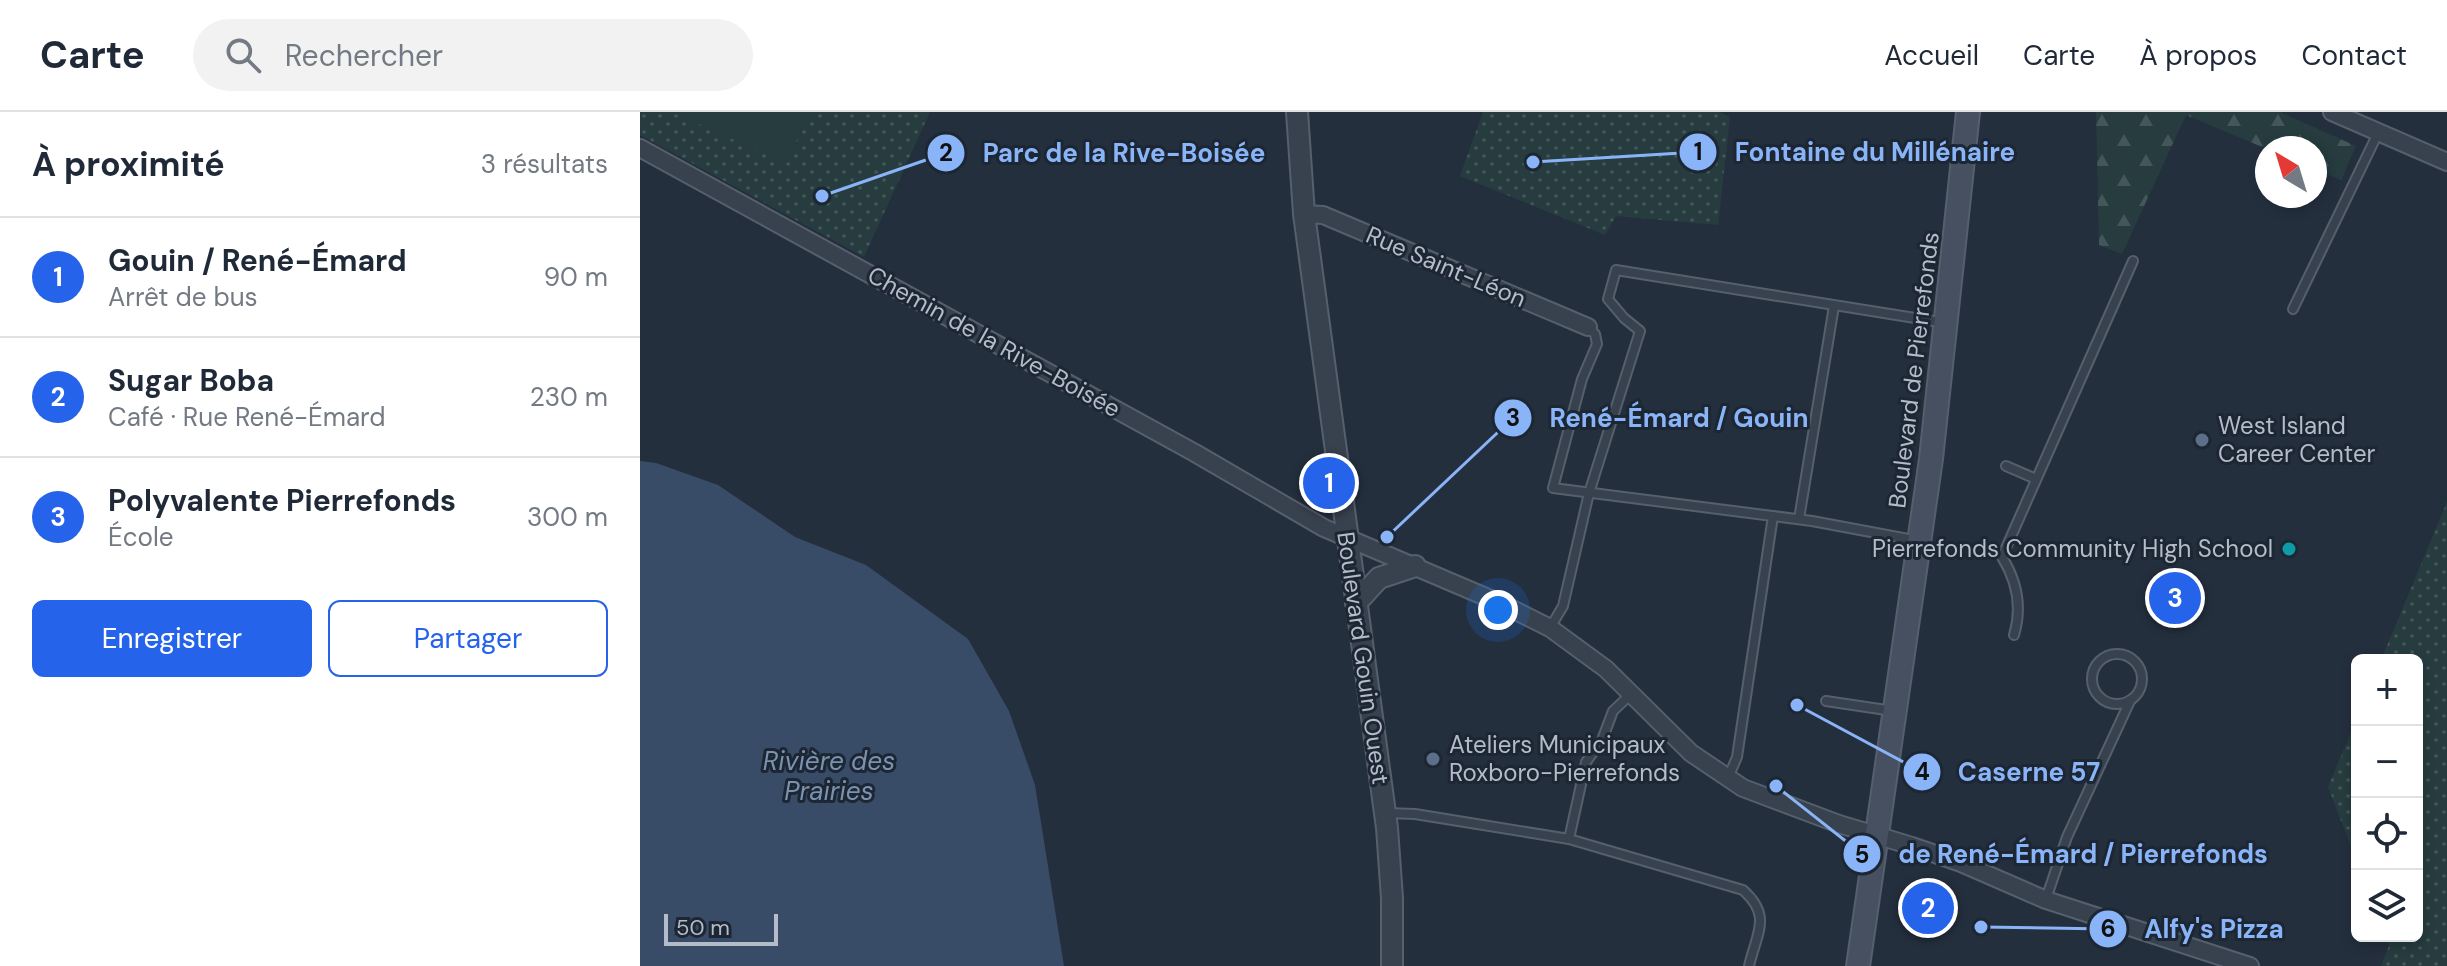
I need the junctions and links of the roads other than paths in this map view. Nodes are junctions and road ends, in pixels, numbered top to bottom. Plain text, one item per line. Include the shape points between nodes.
1 (1297, 112) edge
2 (1968, 112) edge
3 (2332, 112) edge
4 (2379, 132) junction
5 (640, 148) edge
6 (2447, 162) edge
7 (1304, 214) junction
8 (2133, 261) dead end
9 (1834, 306) junction
10 (2293, 309) dead end
11 (1946, 323) junction
12 (1588, 327) joint
13 (2006, 466) dead end
14 (2036, 479) junction
15 (1589, 493) junction
16 (1773, 516) junction
17 (1799, 519) junction
18 (1346, 537) junction
19 (1920, 541) junction
20 (1415, 566) junction
21 (1356, 603) junction
22 (1550, 628) junction
23 (2014, 635) dead end
24 (1631, 694) junction
25 (1826, 701) dead end
26 (2130, 701) junction
27 (1895, 712) junction
28 (1727, 779) junction
29 (1385, 813) junction
30 (1877, 835) junction
31 (1569, 839) junction
32 (2046, 900) junction
33 (1392, 966) edge
34 (1749, 966) edge
35 (1858, 966) edge
36 (2250, 966) edge

1 - 7 street, Boulevard Gouin Ouest
2 - 11 main road, Boulevard de Pierrefonds
3 - 4 street
4 - 6 street
4 - 10 lane
5 - 18 street, Chemin de la Rive-Boisée
7 - 12 street, Rue Saint-Léon via 1323,215
7 - 18 street, Boulevard Gouin Ouest
8 - 14 lane
9 - 11 lane
9 - 15 lane via 1616,270 1608,299 1640,331
9 - 17 lane
11 - 19 main road, Boulevard de Pierrefonds
12 - 15 lane via 1597,344 1582,379 1553,488
13 - 14 lane
14 - 23 lane via 2002,557 2012,573 2019,616
15 - 16 lane
15 - 22 lane via 1563,606
16 - 17 lane
16 - 28 lane via 1737,757
17 - 19 lane
18 - 20 street, Chemin de la Rive-Boisée
18 - 21 street, Boulevard Gouin Ouest
19 - 27 main road, Boulevard de Pierrefonds
20 - 21 street via 1379,578
20 - 22 street, Chemin de la Rive-Boisée
21 - 29 street, Boulevard Gouin Ouest
22 - 24 street, Chemin de la Rive-Boisée
24 - 28 street, Chemin de la Rive-Boisée via 1691,753
24 - 31 lane via 1613,711 1586,762
25 - 27 lane
26 - 26 lane via 2141,689 2139,665 2125,655 2108,655 2095,667 2094,691 2114,705
26 - 32 lane via 2067,837
27 - 30 main road, Boulevard de Pierrefonds
28 - 30 street, Chemin de la Rive-Boisée
29 - 31 lane
29 - 33 street, Boulevard Gouin Ouest
30 - 32 street, Chemin de la Rive-Boisée via 1961,863
30 - 35 main road, Boulevard de Pierrefonds
31 - 34 lane via 1743,890 1761,915
32 - 36 street, Chemin de la Rive-Boisée

